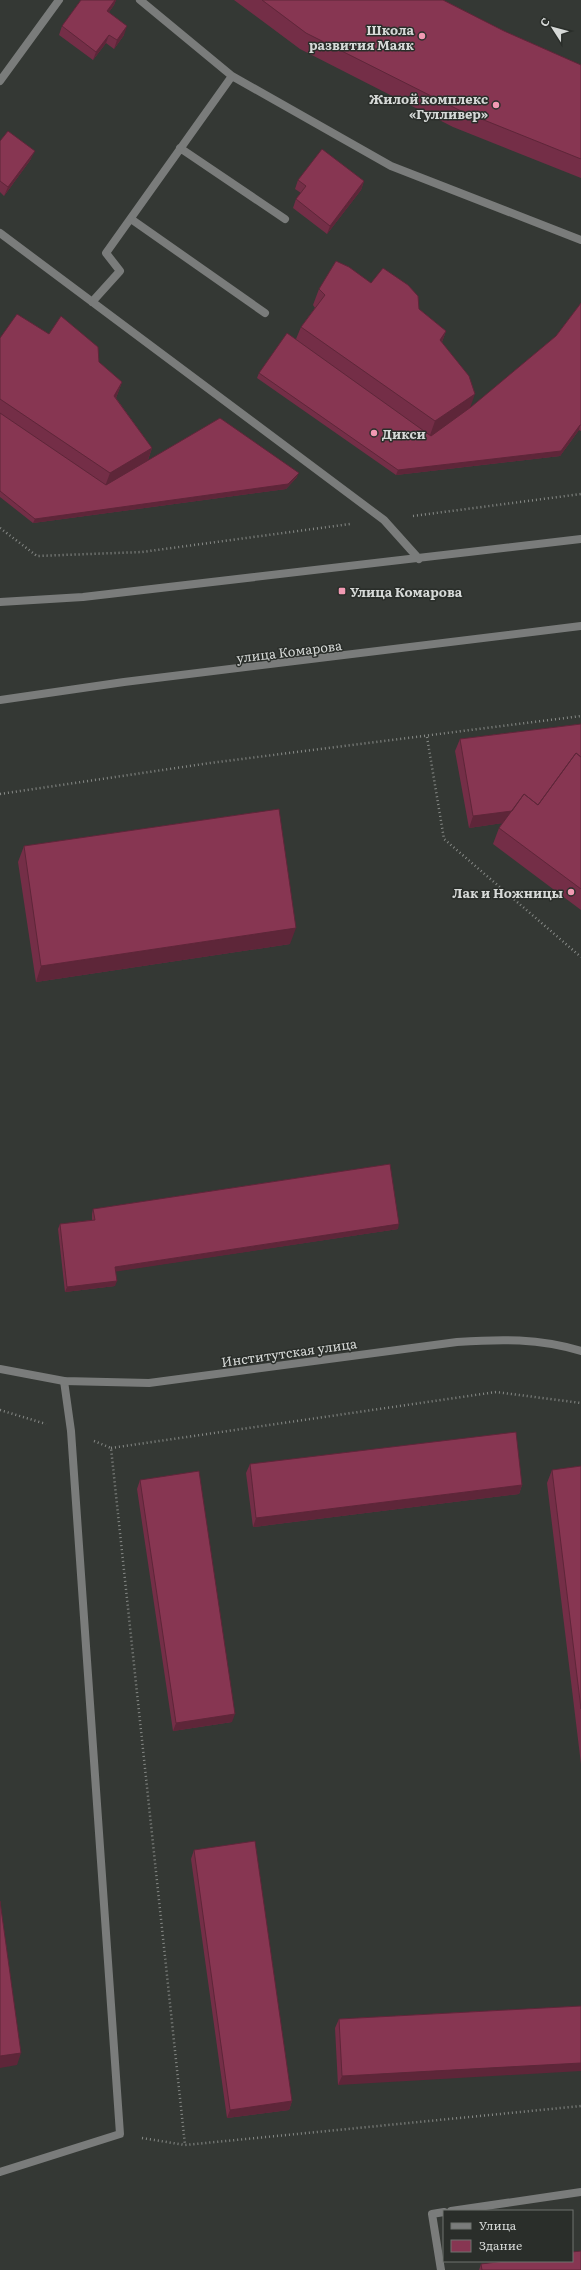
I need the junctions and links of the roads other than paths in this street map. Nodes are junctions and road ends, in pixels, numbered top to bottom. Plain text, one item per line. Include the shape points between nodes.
1 (59, 0) edge
2 (140, 0) edge
3 (232, 76) junction
4 (0, 81) edge
5 (180, 148) junction
6 (131, 219) junction
7 (285, 219) dead end
8 (0, 233) edge
9 (581, 240) edge
10 (92, 302) junction
11 (265, 313) dead end
12 (581, 539) edge
13 (419, 559) junction
14 (0, 602) edge
15 (581, 626) edge
16 (0, 700) edge
17 (581, 1351) edge
18 (0, 1369) edge
19 (64, 1381) junction
20 (0, 2172) edge
21 (581, 2192) edge
22 (458, 2210) edge
23 (443, 2212) edge
24 (441, 2270) edge

1 - 4 street
2 - 3 street
3 - 5 street
3 - 9 street via 391,166
5 - 6 street
5 - 7 street
6 - 10 street via 106,253 120,271
6 - 11 street
8 - 10 street
10 - 13 street via 384,520
12 - 13 street
13 - 14 street via 83,597
15 - 16 street, улица Комарова via 124,682
17 - 19 street, Институтская улица via 553,1343 506,1339 457,1342 149,1383
18 - 19 street, Институтская улица
19 - 20 street via 71,1431 120,2134
21 - 22 street
23 - 24 street via 432,2214

